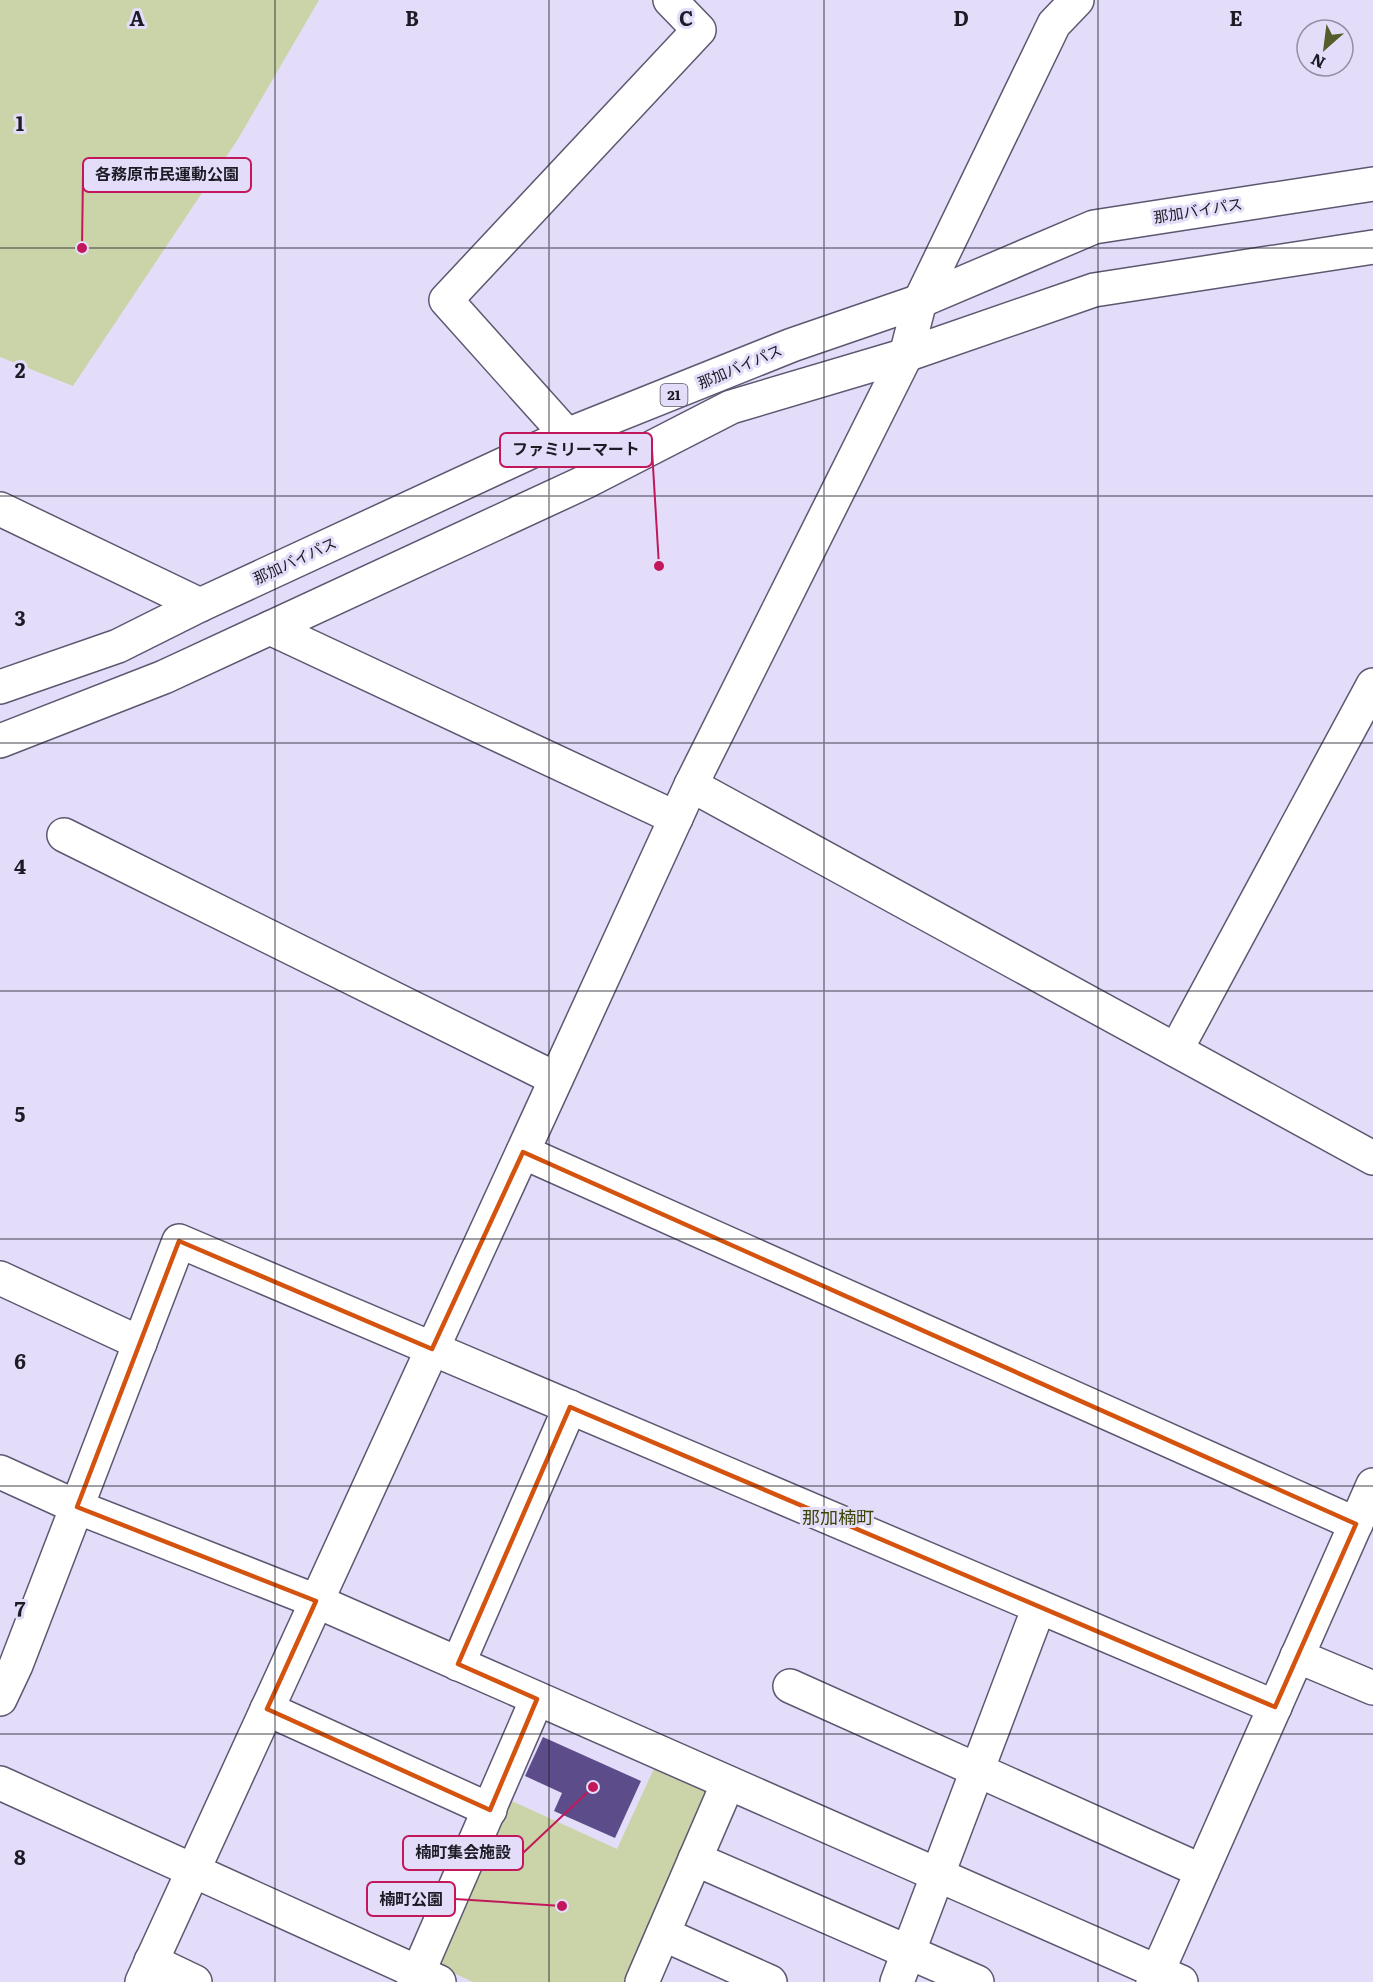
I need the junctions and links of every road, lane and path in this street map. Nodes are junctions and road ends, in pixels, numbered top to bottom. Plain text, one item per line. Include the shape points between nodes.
1 (670, 0) edge
2 (1077, 0) edge
3 (1373, 184) edge
4 (1373, 247) edge
5 (920, 302) junction
6 (906, 355) junction
7 (567, 435) junction
8 (0, 509) edge
9 (200, 605) junction
10 (270, 628) junction
11 (1373, 686) edge
12 (0, 687) edge
13 (0, 741) edge
14 (691, 785) junction
15 (676, 819) junction
16 (64, 835) dead end
17 (1176, 1050) junction
18 (556, 1079) junction
19 (523, 1152) junction
20 (1373, 1158) edge
21 (0, 1278) edge
22 (140, 1343) junction
23 (432, 1349) junction
24 (570, 1407) junction
25 (0, 1472) edge
26 (1367, 1503) edge
27 (77, 1507) junction
28 (316, 1601) junction
29 (1039, 1607) junction
30 (1297, 1656) junction
31 (8, 1662) edge
32 (458, 1664) junction
33 (790, 1686) dead end
34 (1373, 1688) edge
35 (537, 1698) junction
36 (0, 1699) edge
37 (1275, 1707) junction
38 (267, 1709) junction
39 (978, 1770) junction
40 (728, 1782) junction
41 (0, 1784) edge
42 (490, 1810) junction
43 (695, 1859) junction
44 (1202, 1871) junction
45 (192, 1872) junction
46 (937, 1875) junction
47 (663, 1934) junction
48 (902, 1967) edge
49 (146, 1972) edge
50 (424, 1979) edge
51 (1164, 1979) edge
52 (195, 1982) edge
53 (642, 1982) edge
54 (770, 1982) edge
55 (977, 1982) edge

1 - 7 main road via 699,30 446,300
2 - 5 main road via 1054,24
3 - 5 main road, 那加バイパス / 21 via 1094,227
4 - 6 main road, 21 via 1094,290
5 - 6 main road
5 - 7 main road, 那加バイパス / 21 via 792,345
6 - 10 main road, 21 via 731,407 585,482
6 - 14 main road
7 - 9 main road, 那加バイパス / 21
8 - 9 main road
9 - 12 main road, 那加バイパス / 21 via 118,646
10 - 13 main road, 21 via 165,677
10 - 15 main road
11 - 17 main road
14 - 15 main road
14 - 17 main road
15 - 18 main road
16 - 18 main road
17 - 20 main road
18 - 19 main road
19 - 23 main road
19 - 26 main road
21 - 22 main road
22 - 23 main road via 179,1241
22 - 27 main road
23 - 24 main road
23 - 28 main road
24 - 29 main road
24 - 32 main road
25 - 27 main road
26 - 30 main road
27 - 28 main road
27 - 31 main road
28 - 32 main road
28 - 38 main road
29 - 37 main road
29 - 39 main road
30 - 34 main road
30 - 37 main road
31 - 36 main road
32 - 35 main road
33 - 39 main road
35 - 40 main road
35 - 42 main road
37 - 44 main road
38 - 42 main road
38 - 45 main road
39 - 44 main road
39 - 46 main road
40 - 43 main road
40 - 46 main road
41 - 45 main road
42 - 50 main road
43 - 47 main road
43 - 48 main road
44 - 51 main road
45 - 49 main road
45 - 50 main road
46 - 48 main road
46 - 51 main road
47 - 53 main road
47 - 54 main road
48 - 55 main road
49 - 52 main road

